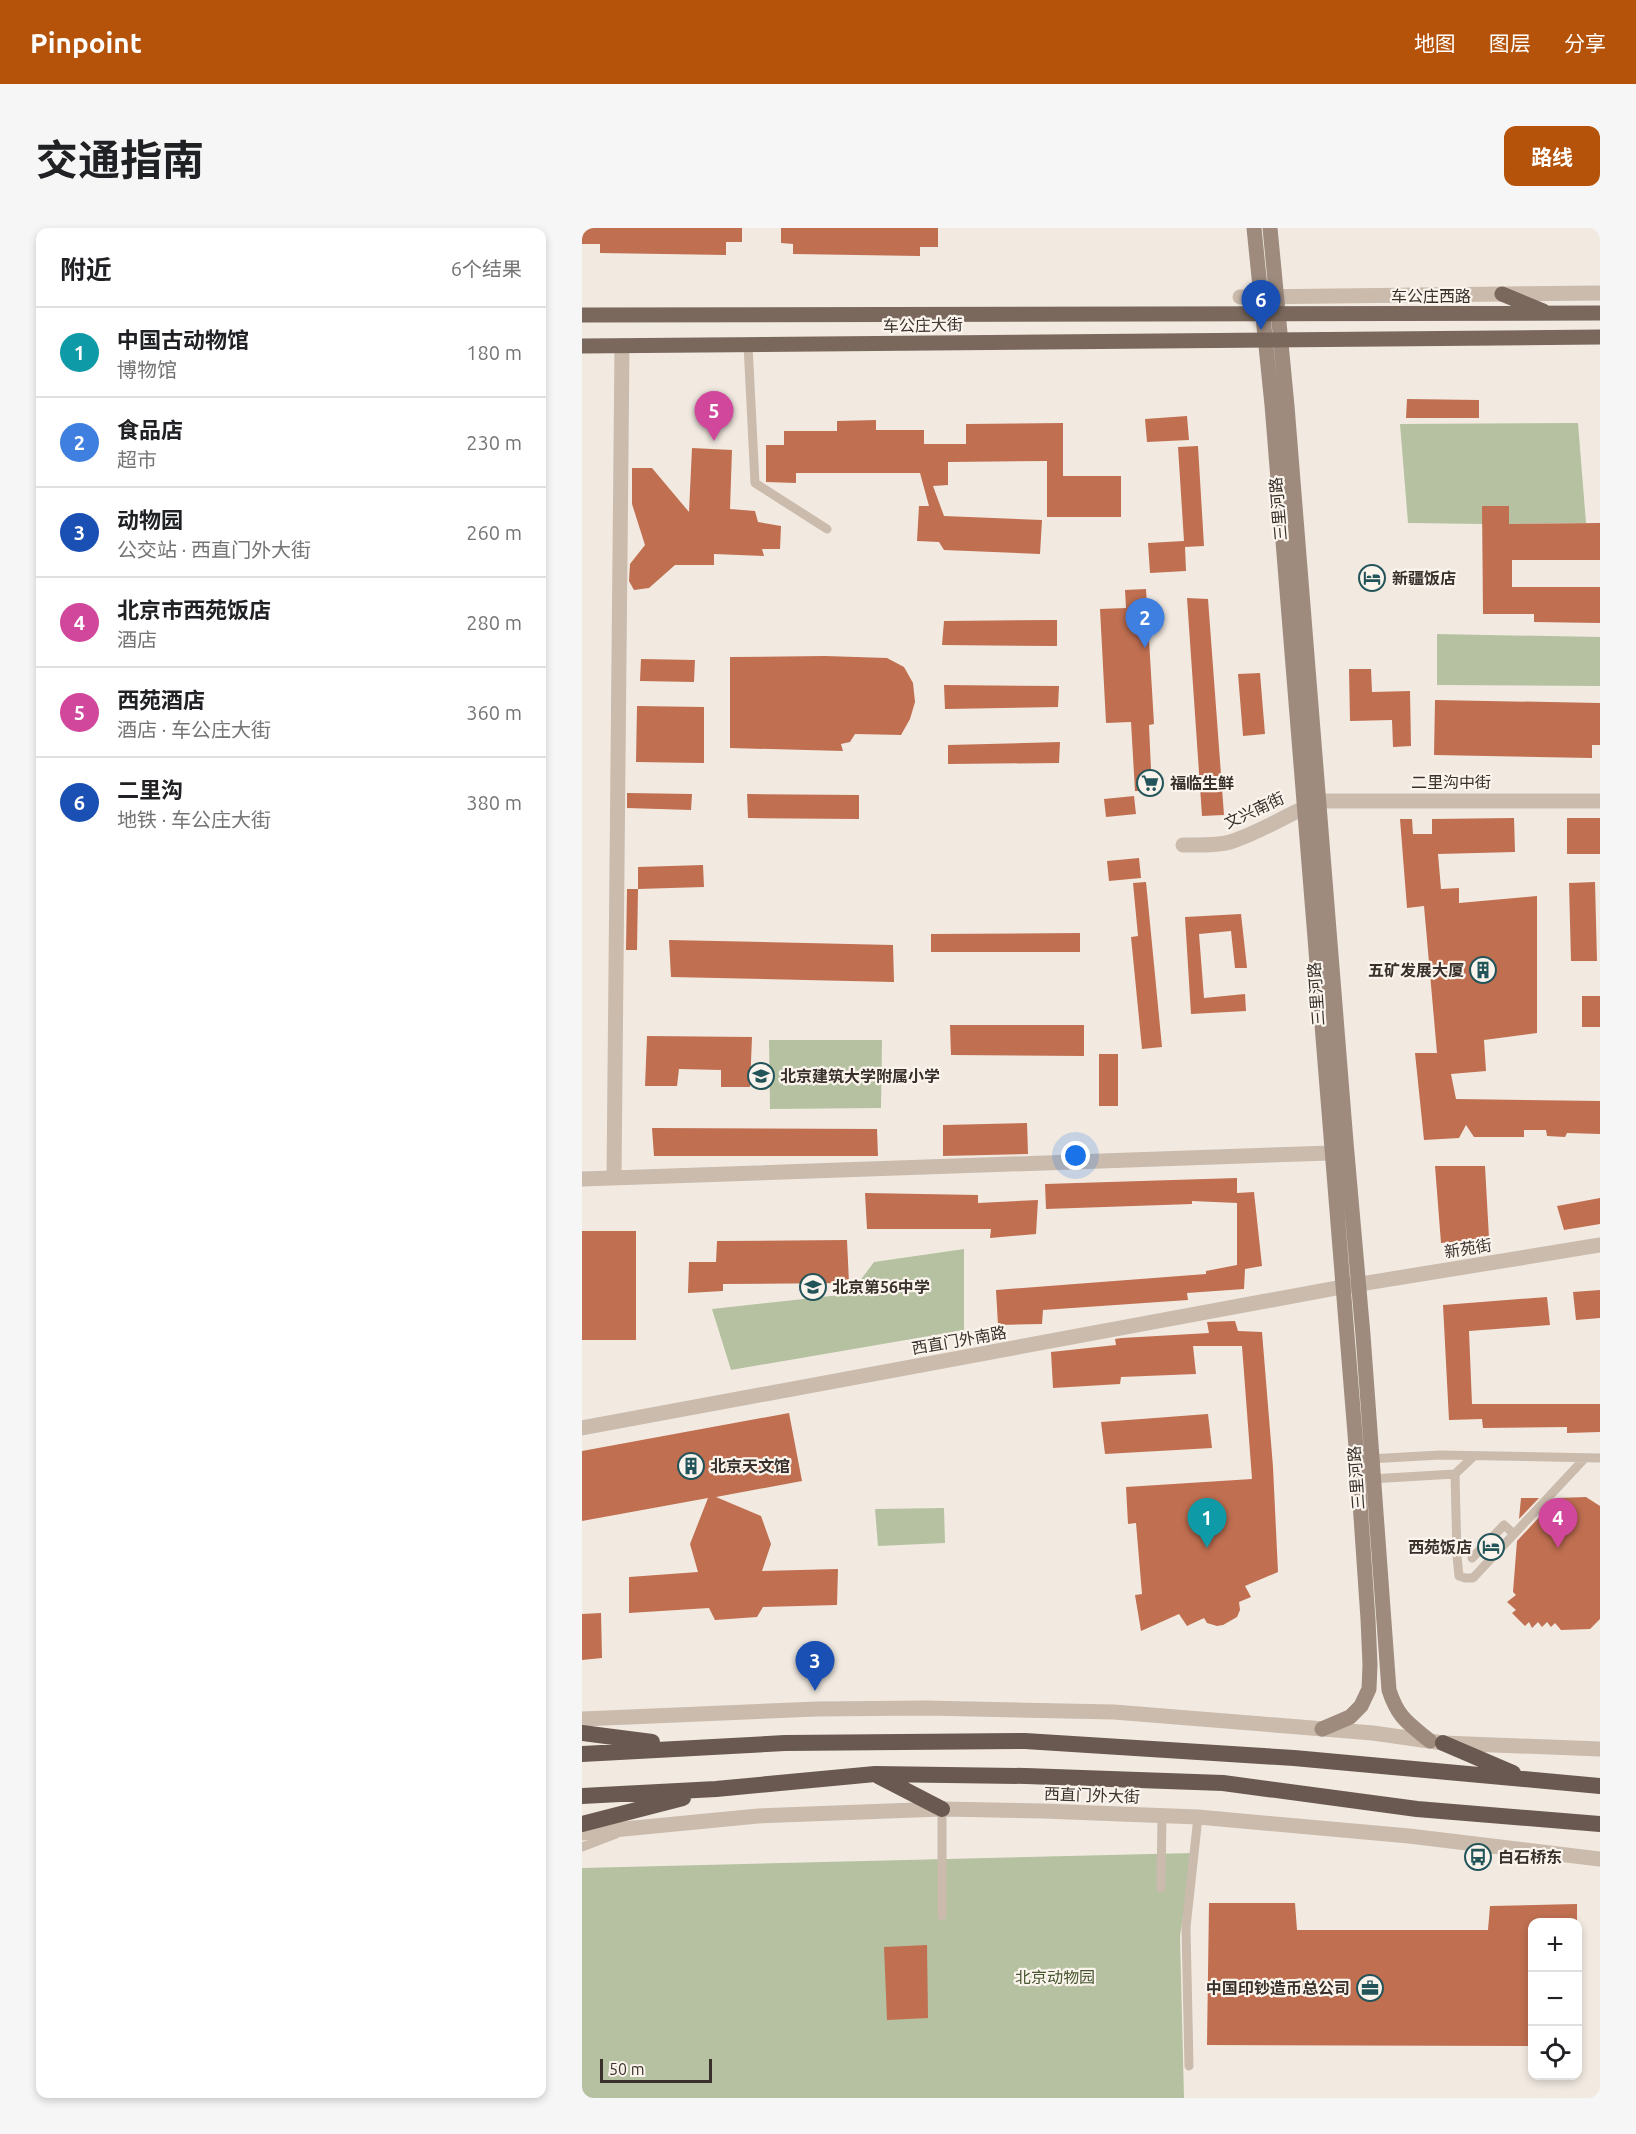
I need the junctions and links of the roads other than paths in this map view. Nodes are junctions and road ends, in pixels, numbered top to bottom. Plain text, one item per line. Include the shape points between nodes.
1 (1254, 228) edge
2 (1270, 228) edge
3 (1600, 293) edge
4 (1502, 294) junction
5 (1260, 296) junction
6 (1276, 296) junction
7 (1240, 297) dead end
8 (1549, 314) junction
9 (1600, 314) edge
10 (582, 315) edge
11 (1270, 315) junction
12 (1600, 337) edge
13 (1264, 339) junction
14 (1281, 340) junction
15 (748, 345) junction
16 (582, 346) edge
17 (622, 346) junction
18 (827, 529) dead end
19 (1320, 801) junction
20 (1600, 801) edge
21 (1304, 807) junction
22 (1183, 846) dead end
23 (1331, 1153) junction
24 (614, 1178) junction
25 (582, 1179) edge
26 (1600, 1245) edge
27 (1359, 1284) junction
28 (1342, 1287) junction
29 (582, 1428) edge
30 (1474, 1456) junction
31 (1585, 1458) junction
32 (1600, 1458) edge
33 (1365, 1459) junction
34 (1455, 1474) junction
35 (1366, 1479) junction
36 (1514, 1534) junction
37 (1472, 1558) dead end
38 (582, 1719) edge
39 (1323, 1729) junction
40 (582, 1732) edge
41 (1436, 1742) junction
42 (688, 1747) junction
43 (1600, 1749) edge
44 (582, 1754) edge
45 (874, 1774) junction
46 (1528, 1780) junction
47 (1600, 1786) edge
48 (716, 1789) junction
49 (582, 1796) edge
50 (942, 1809) junction
51 (1162, 1816) junction
52 (1198, 1817) junction
53 (582, 1824) edge
54 (1600, 1824) edge
55 (630, 1828) junction
56 (582, 1833) edge
57 (582, 1846) edge
58 (1600, 1859) edge
59 (1161, 1888) dead end
60 (942, 1916) dead end
61 (1189, 2066) dead end

1 - 5 main road, 三里河路
2 - 6 main road, 三里河路
3 - 4 street
4 - 6 street
4 - 8 main road
5 - 6 street
5 - 7 street
5 - 11 main road, 三里河路
6 - 11 main road, 三里河路
8 - 9 main road, 车公庄西路
8 - 11 main road, 车公庄西路
10 - 11 main road, 车公庄大街
11 - 13 main road, 三里河路
11 - 14 main road, 三里河路
12 - 14 main road
13 - 14 main road
13 - 15 main road, 车公庄大街
13 - 21 main road, 三里河路
14 - 19 main road, 三里河路
15 - 17 main road, 车公庄大街
15 - 18 lane via 754,483
16 - 17 main road, 车公庄大街
17 - 24 street
19 - 20 street, 二里沟中街
19 - 21 street, 二里沟中街
19 - 27 main road, 三里河路
21 - 22 street, 文兴南街 via 1228,843
21 - 23 main road, 三里河路
23 - 24 street
23 - 28 main road, 三里河路
24 - 25 street
26 - 27 street, 新苑街
27 - 28 street, 新苑街
27 - 33 main road, 三里河路
28 - 29 street, 西直门外南路
28 - 33 main road, 三里河路
30 - 31 lane
30 - 33 lane
30 - 34 lane
31 - 32 lane
31 - 36 lane
33 - 35 main road, 三里河路
34 - 35 lane
34 - 36 lane via 1459,1576 1473,1578
35 - 39 main road, 三里河路 via 1369,1689 1350,1717
35 - 41 main road, 三里河路 via 1389,1690 1404,1719
36 - 37 lane via 1504,1525
38 - 39 street via 926,1708 1114,1712
39 - 41 street
40 - 42 highway
41 - 43 street
41 - 46 highway
42 - 44 highway
42 - 46 highway via 1025,1741 1293,1758
45 - 48 highway, 西直门外大街
45 - 50 highway
45 - 54 highway, 西直门外大街 via 1223,1783 1418,1809
46 - 47 highway
48 - 49 highway, 西直门外大街
48 - 53 highway
50 - 51 street, 西直门外大街
50 - 55 street, 西直门外大街 via 758,1816
50 - 60 lane
51 - 52 street, 西直门外大街
51 - 59 lane
52 - 58 street, 西直门外大街 via 1409,1836
52 - 61 lane via 1186,1927
55 - 56 street, 西直门外大街
55 - 57 lane

